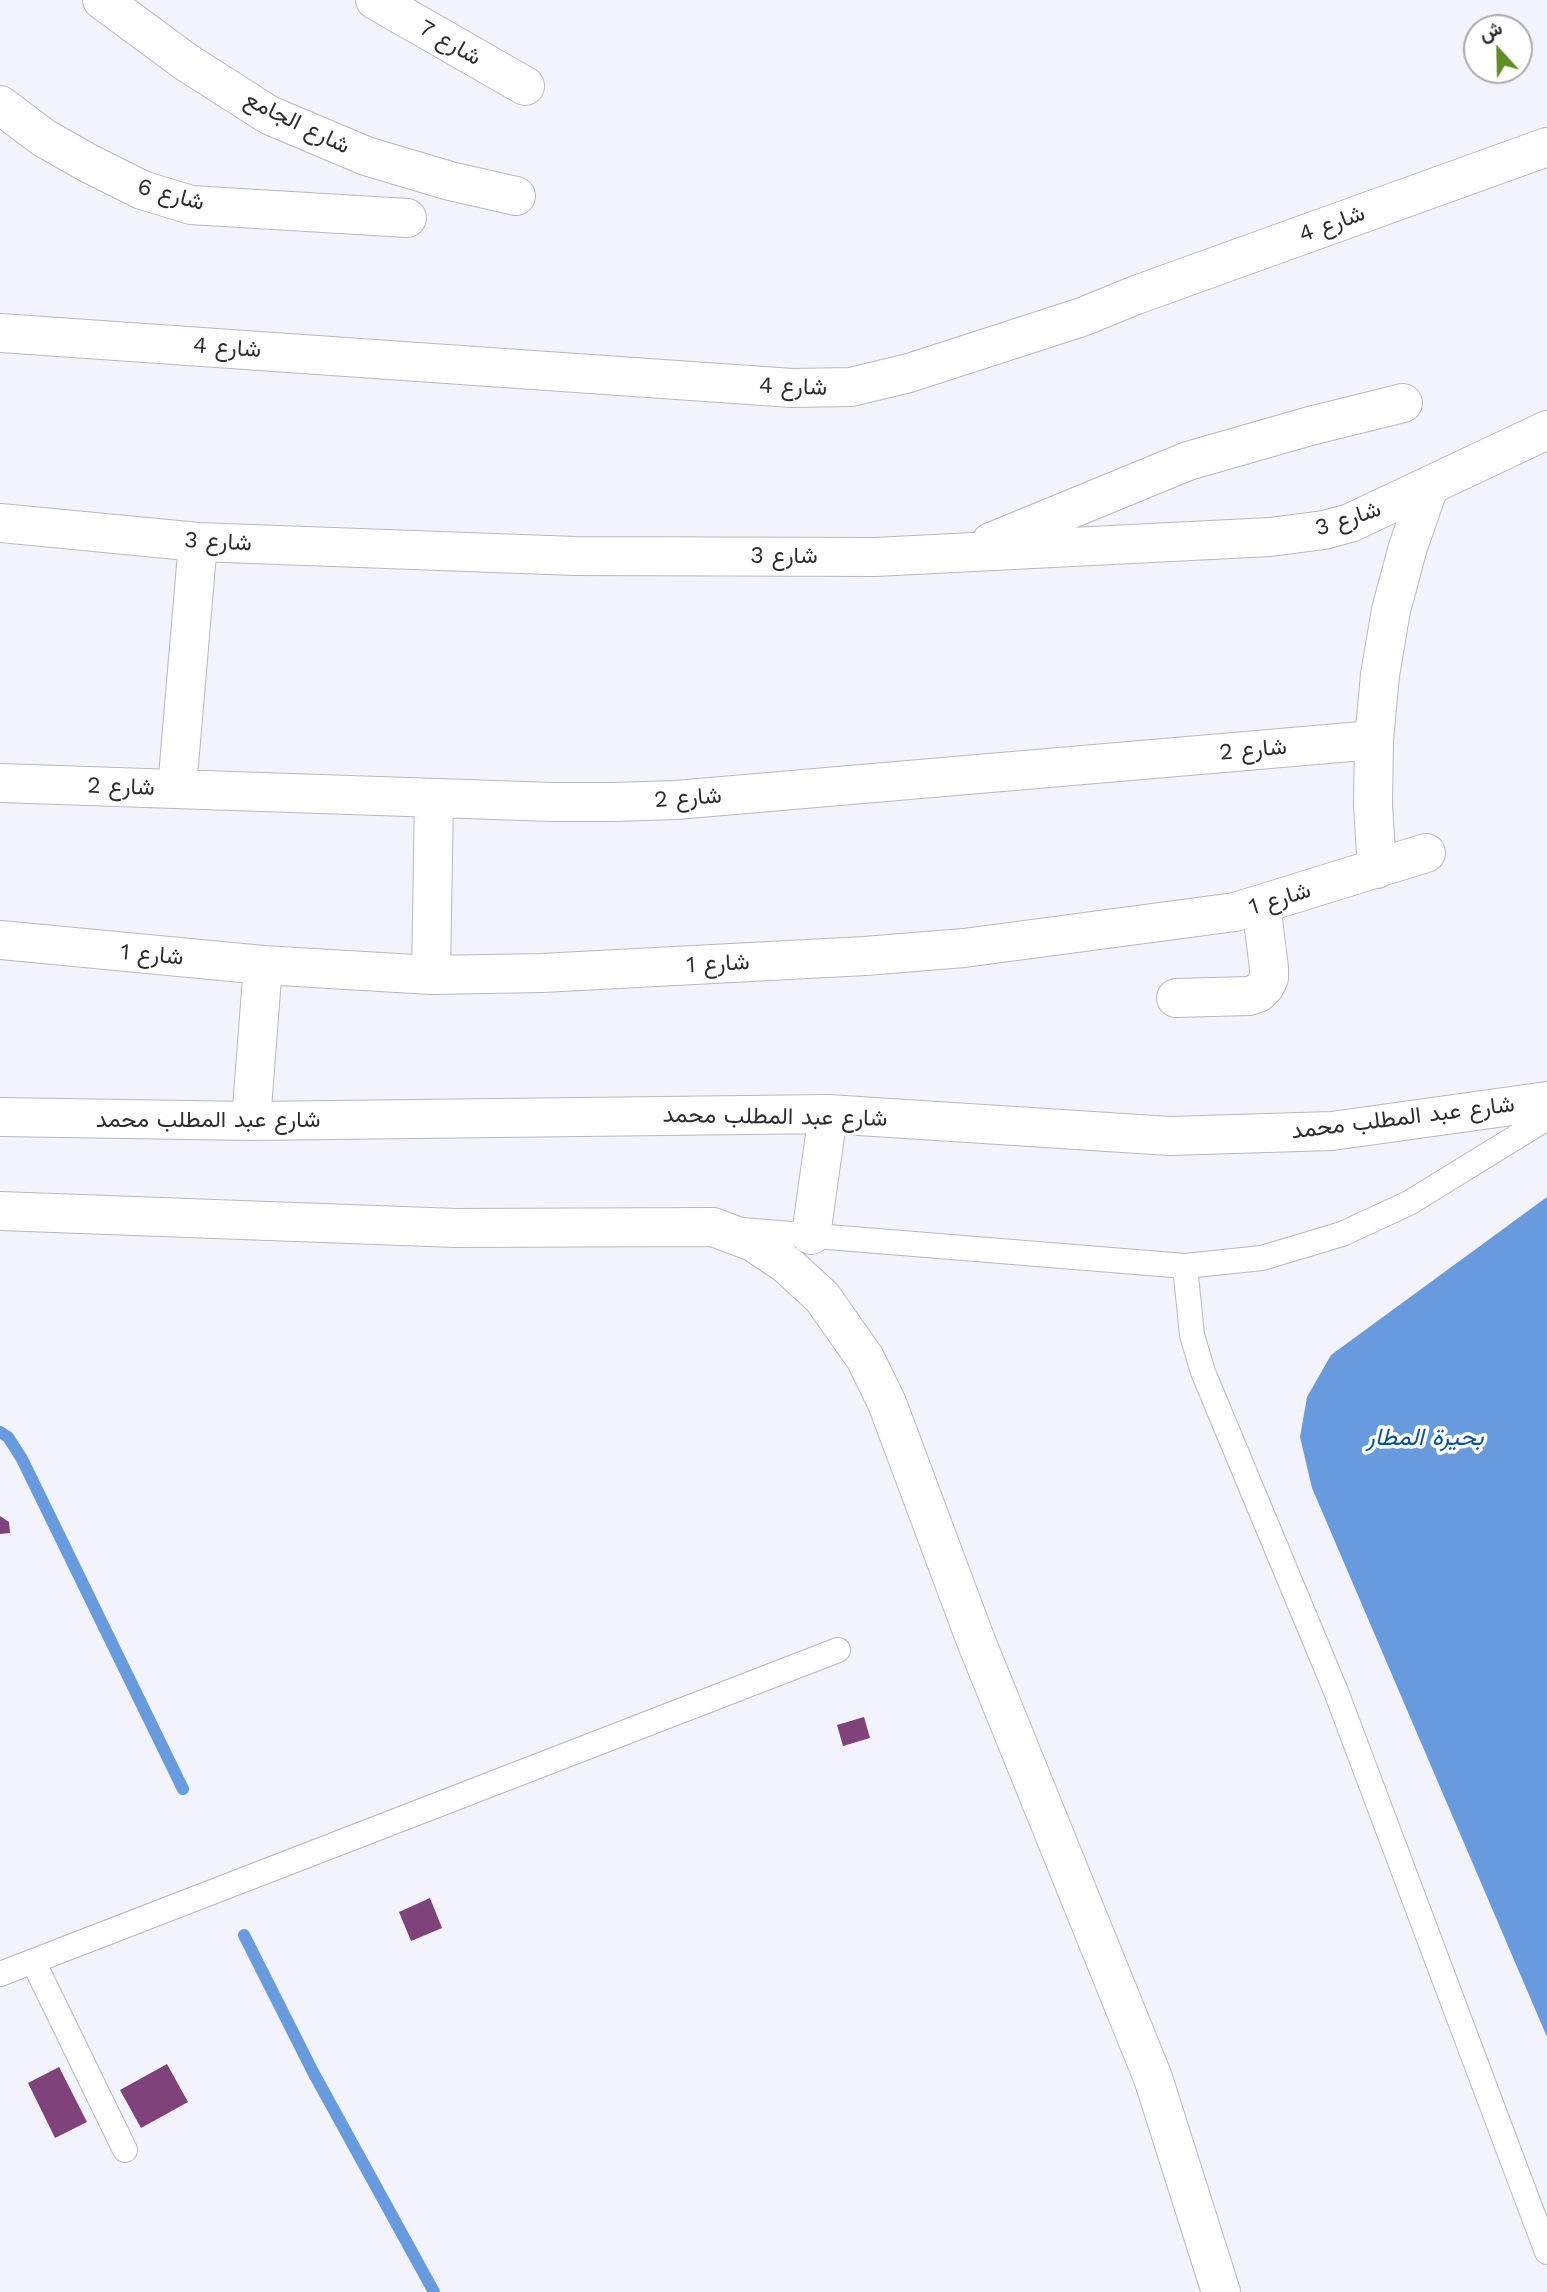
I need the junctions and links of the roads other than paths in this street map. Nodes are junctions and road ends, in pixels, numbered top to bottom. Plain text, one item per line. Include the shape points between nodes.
1 (102, 0) edge
2 (375, 0) edge
3 (525, 86) dead end
4 (0, 105) edge
5 (1547, 147) edge
6 (516, 195) dead end
7 (407, 218) dead end
8 (0, 333) edge
9 (1403, 403) dead end
10 (1547, 430) edge
11 (1429, 487) junction
12 (0, 523) edge
13 (198, 542) junction
14 (967, 552) junction
15 (1374, 740) junction
16 (0, 783) edge
17 (177, 789) junction
18 (434, 798) junction
19 (1426, 853) dead end
20 (1377, 869) junction
21 (1261, 905) junction
22 (0, 940) edge
23 (263, 965) junction
24 (431, 975) junction
25 (1177, 998) dead end
26 (1547, 1101) edge
27 (828, 1114) junction
28 (0, 1117) edge
29 (1547, 1118) edge
30 (251, 1121) junction
31 (0, 1211) edge
32 (713, 1227) junction
33 (811, 1235) junction
34 (1185, 1266) junction
35 (838, 1650) dead end
36 (33, 1961) junction
37 (0, 1975) edge
38 (125, 2150) dead end
39 (1547, 2252) edge
40 (1221, 2292) edge

1 - 6 street, شارع الجامع via 270,115 366,156
2 - 3 street, شارع 7
4 - 7 street, شارع 6 via 88,163 142,190 191,205
5 - 8 street, شارع 4 via 1082,317 851,387 792,388
9 - 14 street via 1188,461
10 - 11 street, شارع 3
11 - 14 street, شارع 3 via 1350,523 1297,535
11 - 15 street via 1391,610
12 - 13 street, شارع 3
13 - 14 street, شارع 3 via 575,556 875,557
13 - 17 street
15 - 18 street, شارع 2 via 676,800
15 - 20 street
16 - 17 street, شارع 2
17 - 18 street, شارع 2
18 - 24 street
19 - 20 street, شارع 1
20 - 21 street, شارع 1
21 - 24 street, شارع 1 via 964,948 542,973
21 - 25 street via 1269,968 1265,986 1249,996
22 - 23 street, شارع 1
23 - 24 street, شارع 1
23 - 30 street
26 - 27 street, شارع عبد المطلب محمد via 1332,1131 1170,1136
27 - 30 street, شارع عبد المطلب محمد
27 - 33 street
28 - 30 street, شارع عبد المطلب محمد
29 - 34 lane via 1409,1203 1342,1234 1262,1258
31 - 32 street via 456,1228
32 - 33 lane
32 - 40 street via 753,1242 822,1297 865,1358 887,1403 976,1641 1153,2078
33 - 34 lane
34 - 39 lane via 1192,1335 1203,1372 1335,1689
35 - 36 lane
36 - 37 lane
36 - 38 lane

